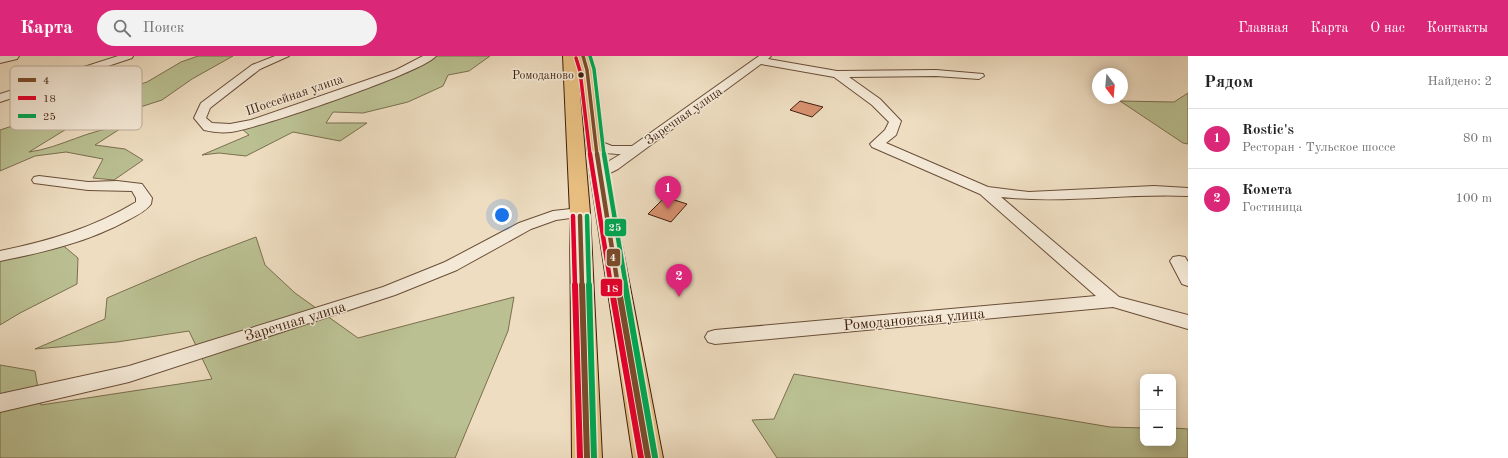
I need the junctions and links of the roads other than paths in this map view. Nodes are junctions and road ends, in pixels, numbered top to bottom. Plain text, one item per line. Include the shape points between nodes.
1 (12, 56) edge
2 (128, 56) edge
3 (284, 56) edge
4 (430, 56) edge
5 (570, 56) edge
6 (583, 56) edge
7 (0, 59) edge
8 (763, 59) edge
9 (98, 66) edge
10 (837, 74) junction
11 (979, 76) dead end
12 (10, 95) edge
13 (0, 98) edge
14 (594, 143) junction
15 (633, 150) junction
16 (599, 173) junction
17 (39, 180) dead end
18 (985, 191) junction
19 (1188, 192) edge
20 (580, 213) junction
21 (0, 256) edge
22 (1179, 261) dead end
23 (1188, 280) edge
24 (1113, 301) junction
25 (1188, 322) edge
26 (715, 337) dead end
27 (0, 403) edge
28 (587, 458) edge
29 (648, 458) edge

1 - 7 street
2 - 9 street
3 - 4 street, Шоссейная улица via 256,67 205,106 200,118 208,127 230,128 254,123 400,72
5 - 20 main road
6 - 14 main road via 587,70
8 - 10 street via 816,72
8 - 15 street, Заречная улица
10 - 11 street via 936,73
10 - 18 street via 876,102 895,121 891,132 877,144
12 - 13 street
14 - 15 street via 608,150
14 - 16 main road
15 - 16 street, Заречная улица via 613,166
16 - 29 main road
17 - 21 street via 88,186 137,187 144,198 143,204 121,219 82,237
18 - 19 street via 1029,196 1154,190
18 - 24 street, Ромодановская улица
20 - 27 street, Заречная улица via 553,216 525,226 451,266 389,292 129,374
20 - 28 main road
22 - 23 street
24 - 25 street, Ромодановская улица
24 - 26 street, Ромодановская улица

